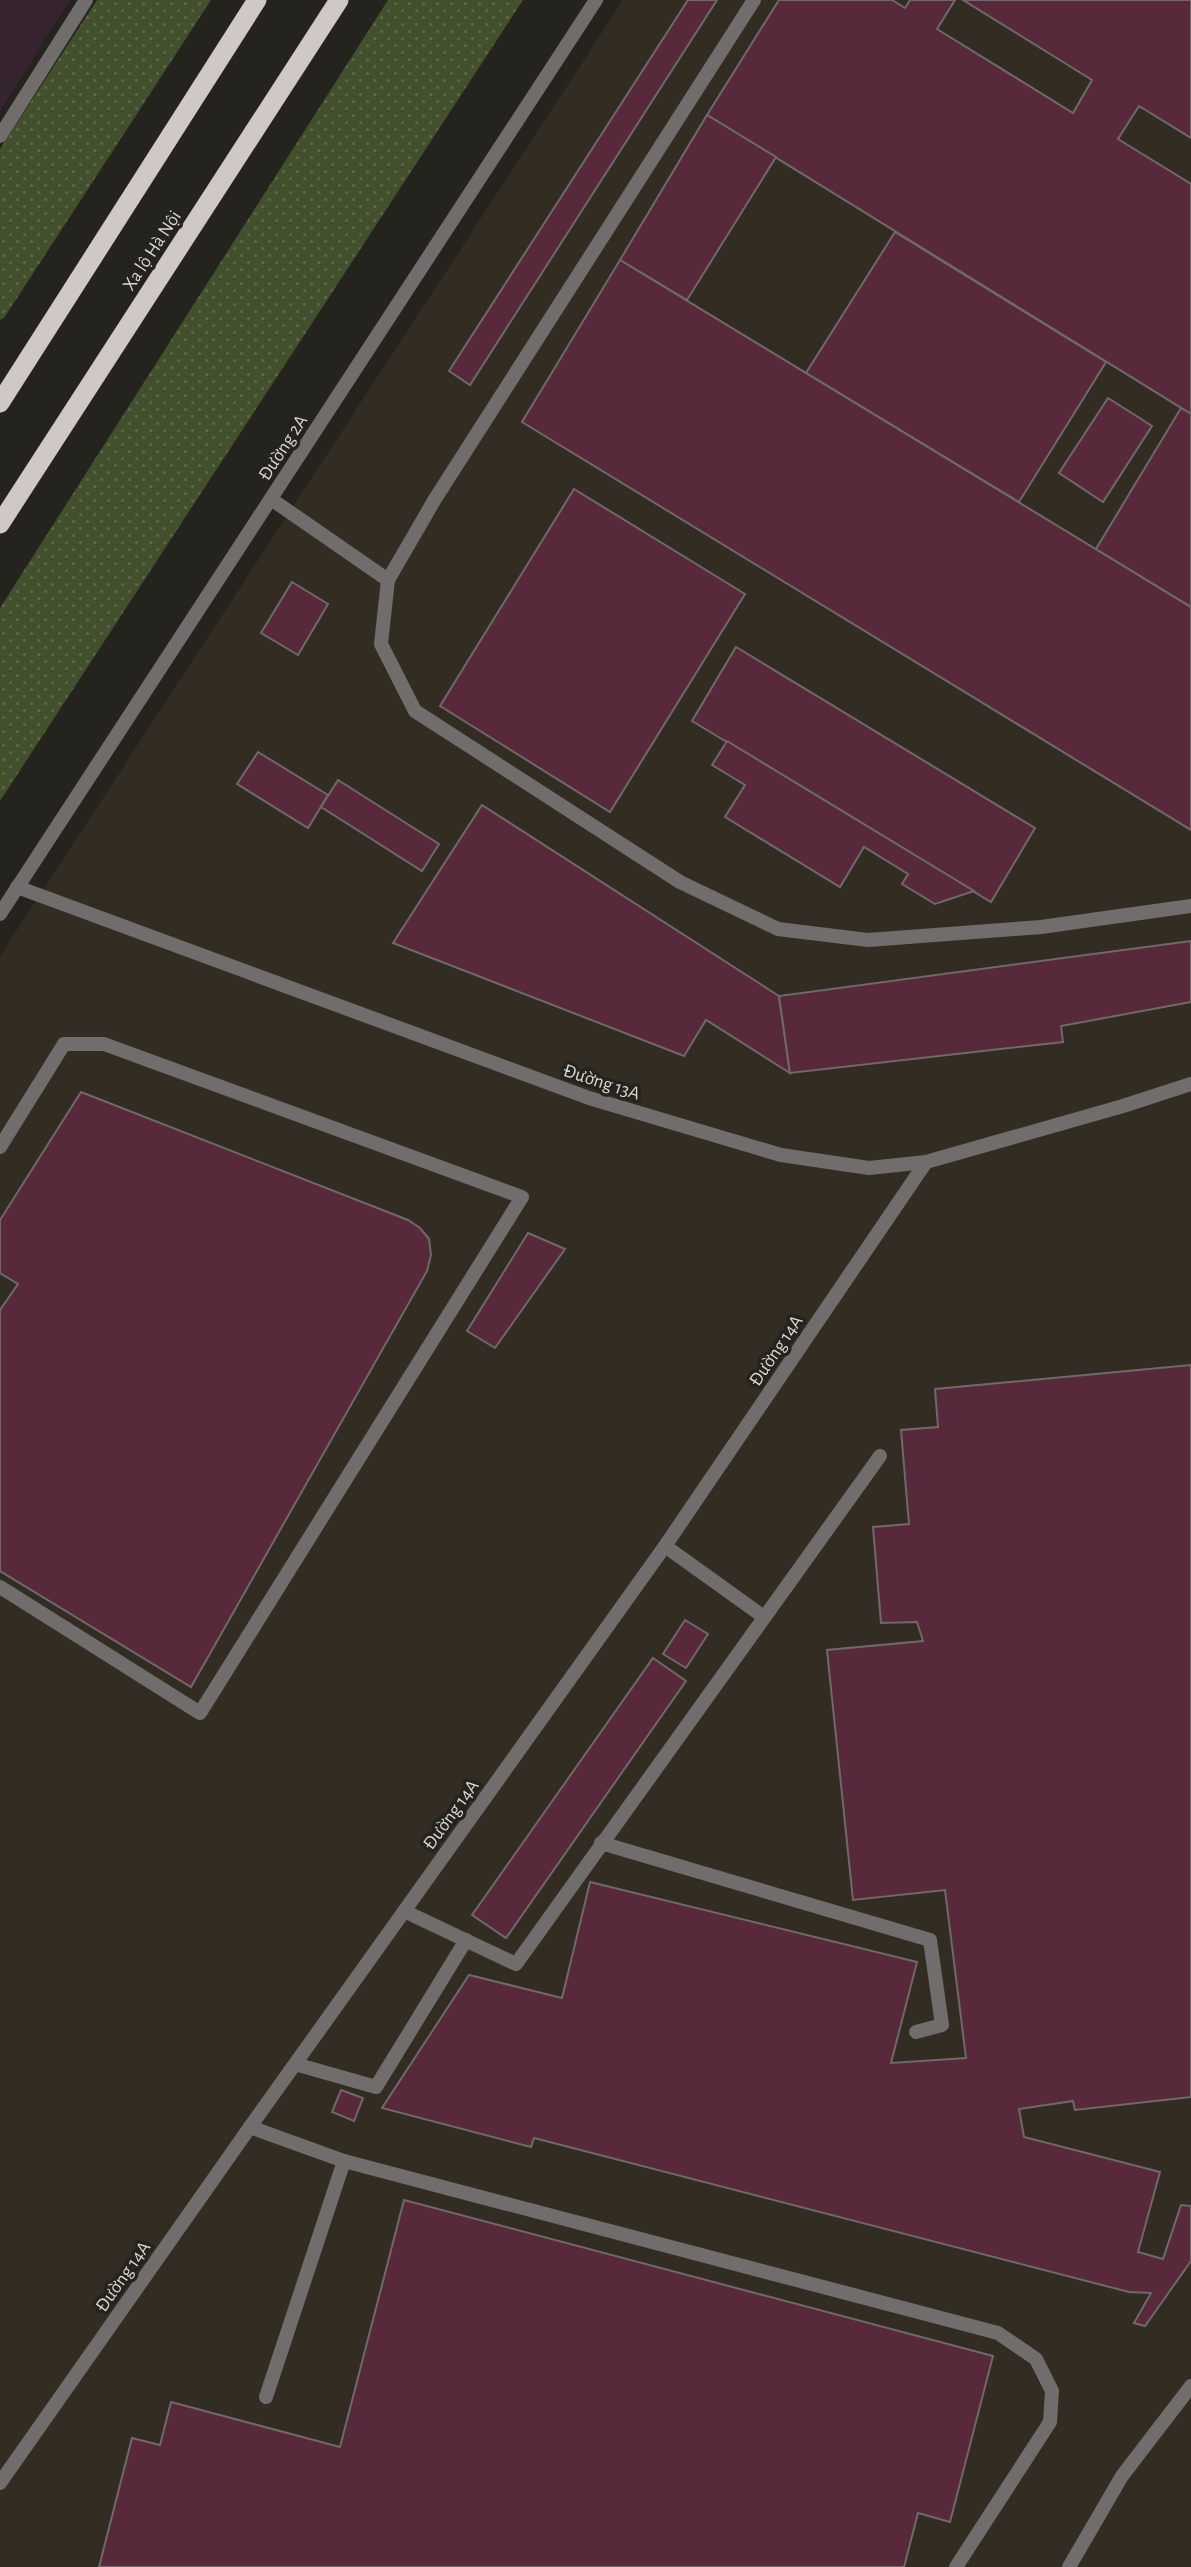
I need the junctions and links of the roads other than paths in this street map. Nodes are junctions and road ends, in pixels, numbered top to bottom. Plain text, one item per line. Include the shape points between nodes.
1 (86, 0) edge
2 (257, 0) edge
3 (340, 0) edge
4 (596, 0) edge
5 (754, 0) edge
6 (0, 136) edge
7 (0, 403) edge
8 (271, 499) junction
9 (0, 524) edge
10 (388, 580) junction
11 (17, 887) junction
12 (1191, 906) edge
13 (0, 914) edge
14 (1191, 1084) edge
15 (0, 1147) edge
16 (926, 1162) junction
17 (880, 1456) dead end
18 (665, 1546) junction
19 (0, 1587) edge
20 (764, 1617) junction
21 (601, 1843) junction
22 (404, 1911) junction
23 (466, 1940) junction
24 (916, 2032) dead end
25 (295, 2064) junction
26 (250, 2127) junction
27 (344, 2161) junction
28 (1191, 2385) edge
29 (266, 2397) dead end
30 (0, 2483) edge
31 (956, 2567) edge
32 (1069, 2567) edge

1 - 6 street
2 - 7 highway
3 - 9 highway, Xa lộ Hà Nội
4 - 8 street, Đường 2A
5 - 10 street
8 - 10 street
8 - 11 street, Đường 2A
10 - 12 street via 381,644 415,711 680,882 778,929 868,940 1041,927
11 - 13 street, Đường 2A
11 - 16 street, Đường 13A via 589,1098 781,1155 869,1168
14 - 16 street, Đường 13A
15 - 19 street via 64,1044 104,1044 522,1197 200,1713
16 - 18 street, Đường 14A
17 - 20 street
18 - 20 street
18 - 22 street, Đường 14A
20 - 21 street
21 - 23 street via 516,1964
21 - 24 street via 930,1940 942,2025
22 - 23 street
22 - 25 street, Đường 14A
23 - 25 street via 376,2087
25 - 26 street, Đường 14A
26 - 27 street
26 - 30 street, Đường 14A
27 - 29 street
27 - 31 street via 998,2333 1036,2359 1052,2391 1050,2422
28 - 32 street via 1122,2476

